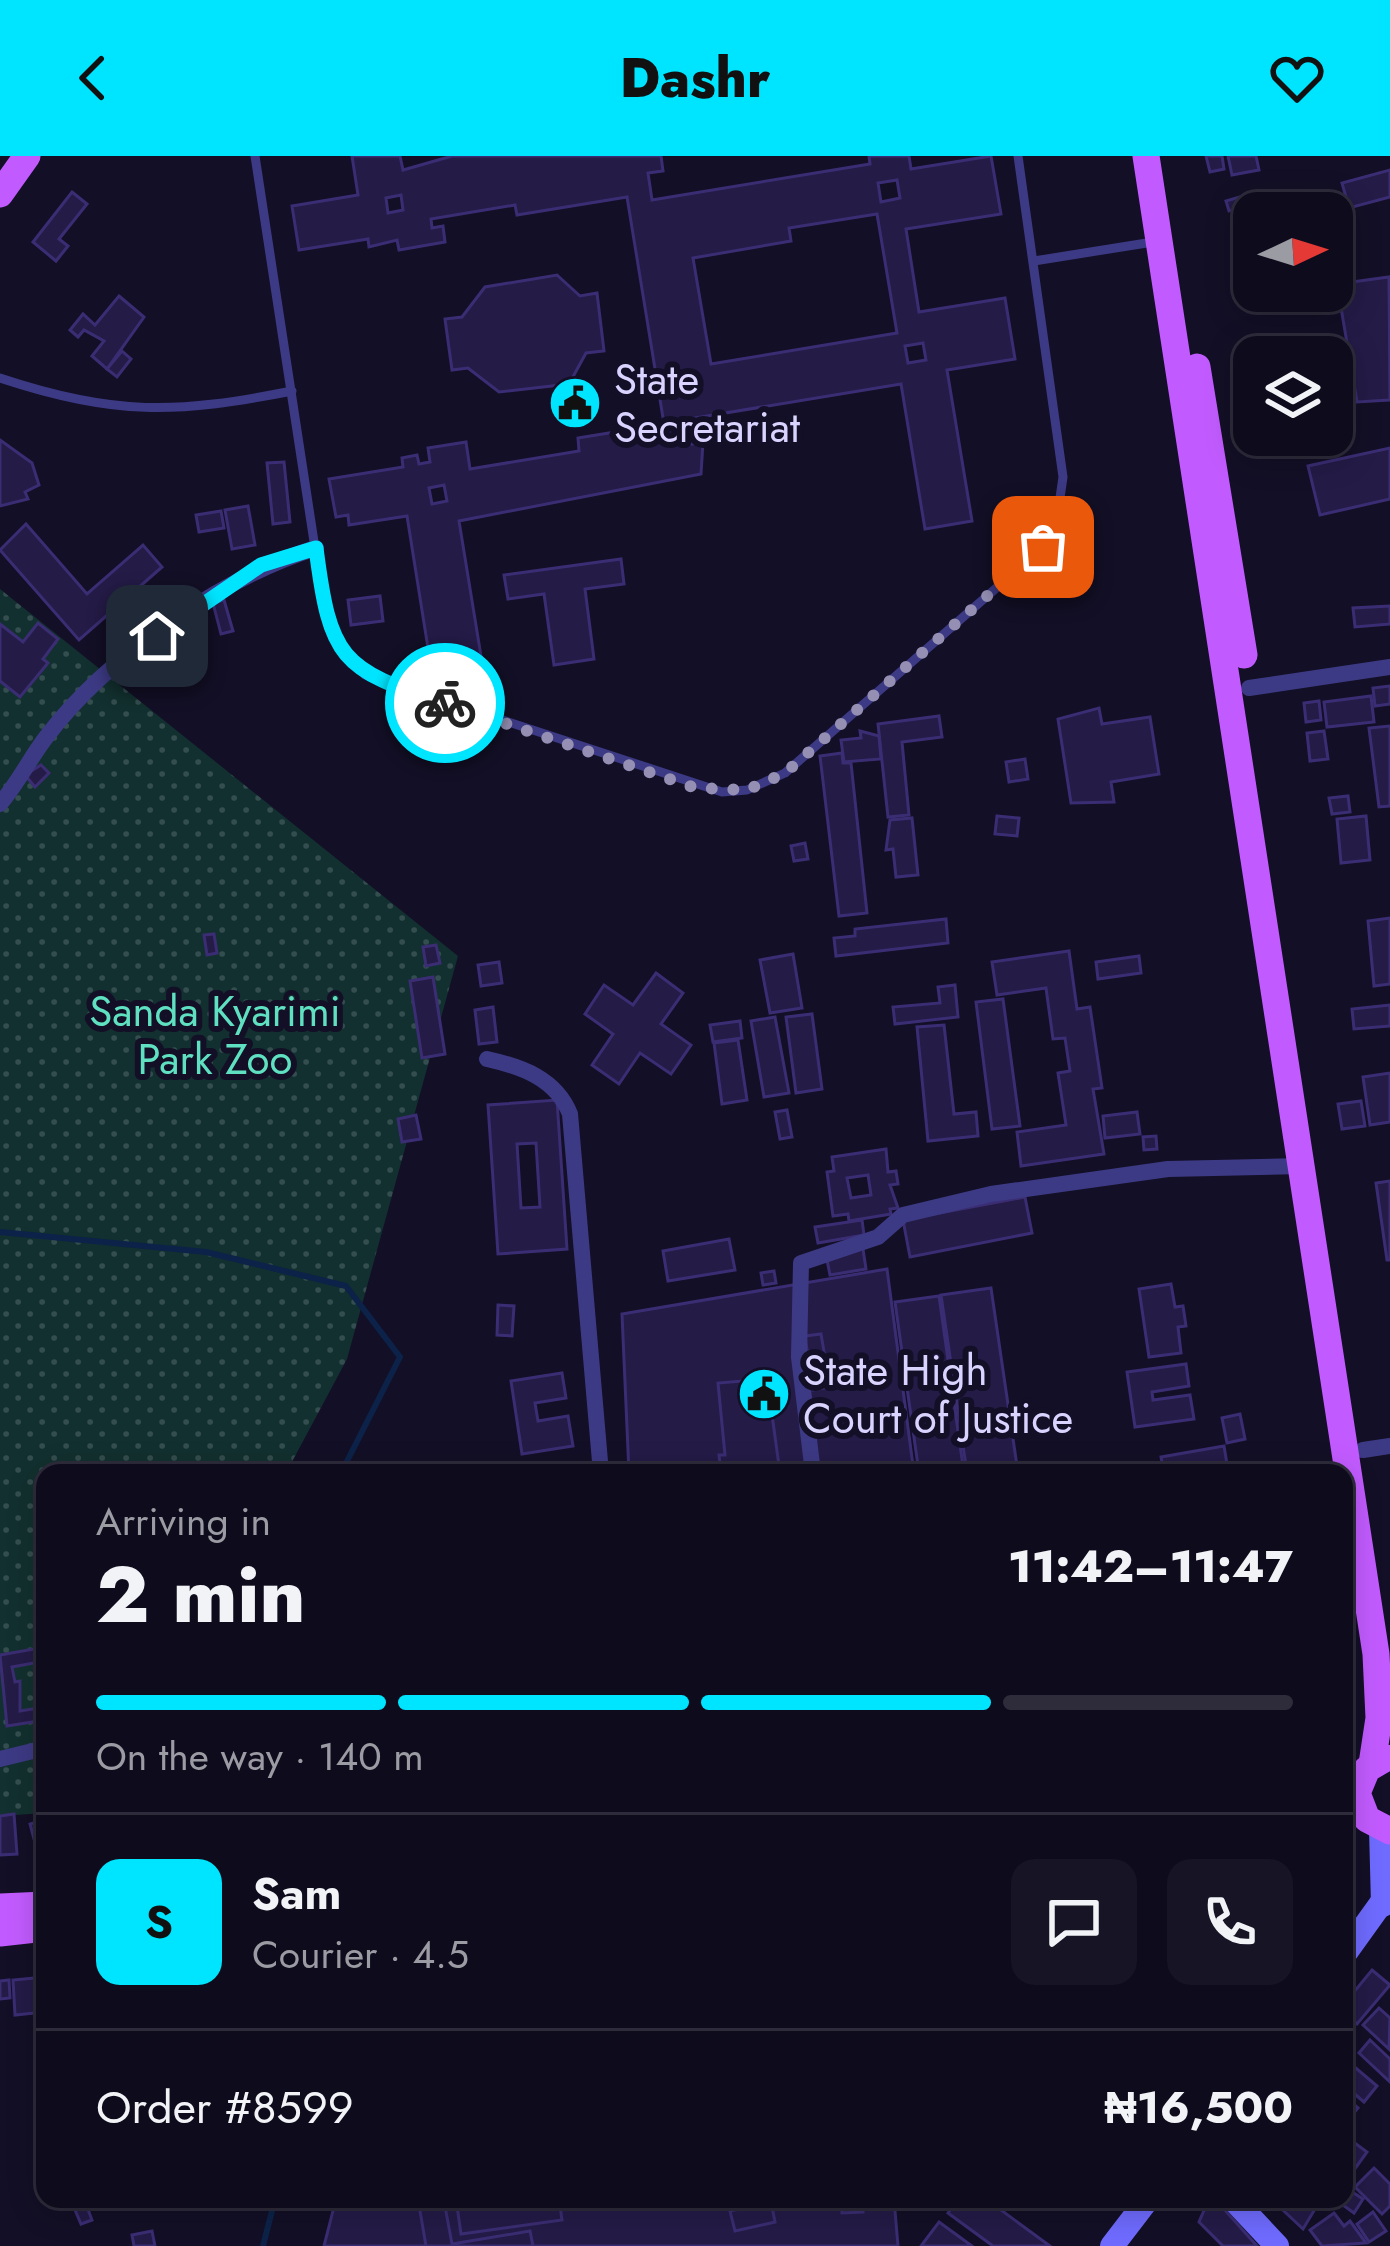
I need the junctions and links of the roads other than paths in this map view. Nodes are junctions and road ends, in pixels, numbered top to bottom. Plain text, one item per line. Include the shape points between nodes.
1 (27, 156) edge
2 (255, 156) edge
3 (1018, 156) edge
4 (1146, 156) edge
5 (1165, 156) edge
6 (0, 194) edge
7 (1159, 241) junction
8 (1034, 261) junction
9 (0, 378) edge
10 (292, 391) junction
11 (316, 548) junction
12 (1390, 667) edge
13 (1249, 688) junction
14 (0, 804) edge
15 (487, 1059) dead end
16 (1303, 1166) junction
17 (1376, 1448) edge
18 (600, 1464) edge
19 (811, 1464) edge
20 (1348, 1464) edge
21 (1353, 1500) edge
22 (1390, 1644) edge
23 (36, 1750) edge
24 (0, 1759) edge
25 (1367, 1769) edge
26 (1370, 1824) edge
27 (1386, 1899) edge
28 (36, 1905) edge
29 (0, 1907) edge
30 (36, 1929) edge
31 (0, 1933) edge
32 (1353, 1943) edge
33 (1141, 2208) edge
34 (1241, 2208) edge
35 (1112, 2246) edge
36 (1277, 2246) edge

1 - 6 main road
2 - 10 lane
3 - 8 lane
4 - 7 main road
5 - 13 main road
7 - 8 lane
7 - 16 main road
8 - 11 lane via 1063,477 1043,547 785,773 747,790 696,788 365,675 331,628
9 - 10 lane via 108,408 177,411
10 - 11 lane
11 - 14 street via 261,565 125,657 46,737
12 - 13 street
13 - 17 main road
15 - 18 street via 561,1092 570,1114
16 - 19 street via 1168,1169 992,1194 902,1215 878,1237 801,1263 799,1357
16 - 20 main road
17 - 22 main road
21 - 25 main road via 1376,1654 1379,1718
23 - 24 street
25 - 26 main road via 1357,1793
26 - 27 main road
27 - 32 main road
28 - 29 main road
30 - 31 main road
33 - 35 main road
34 - 36 main road

